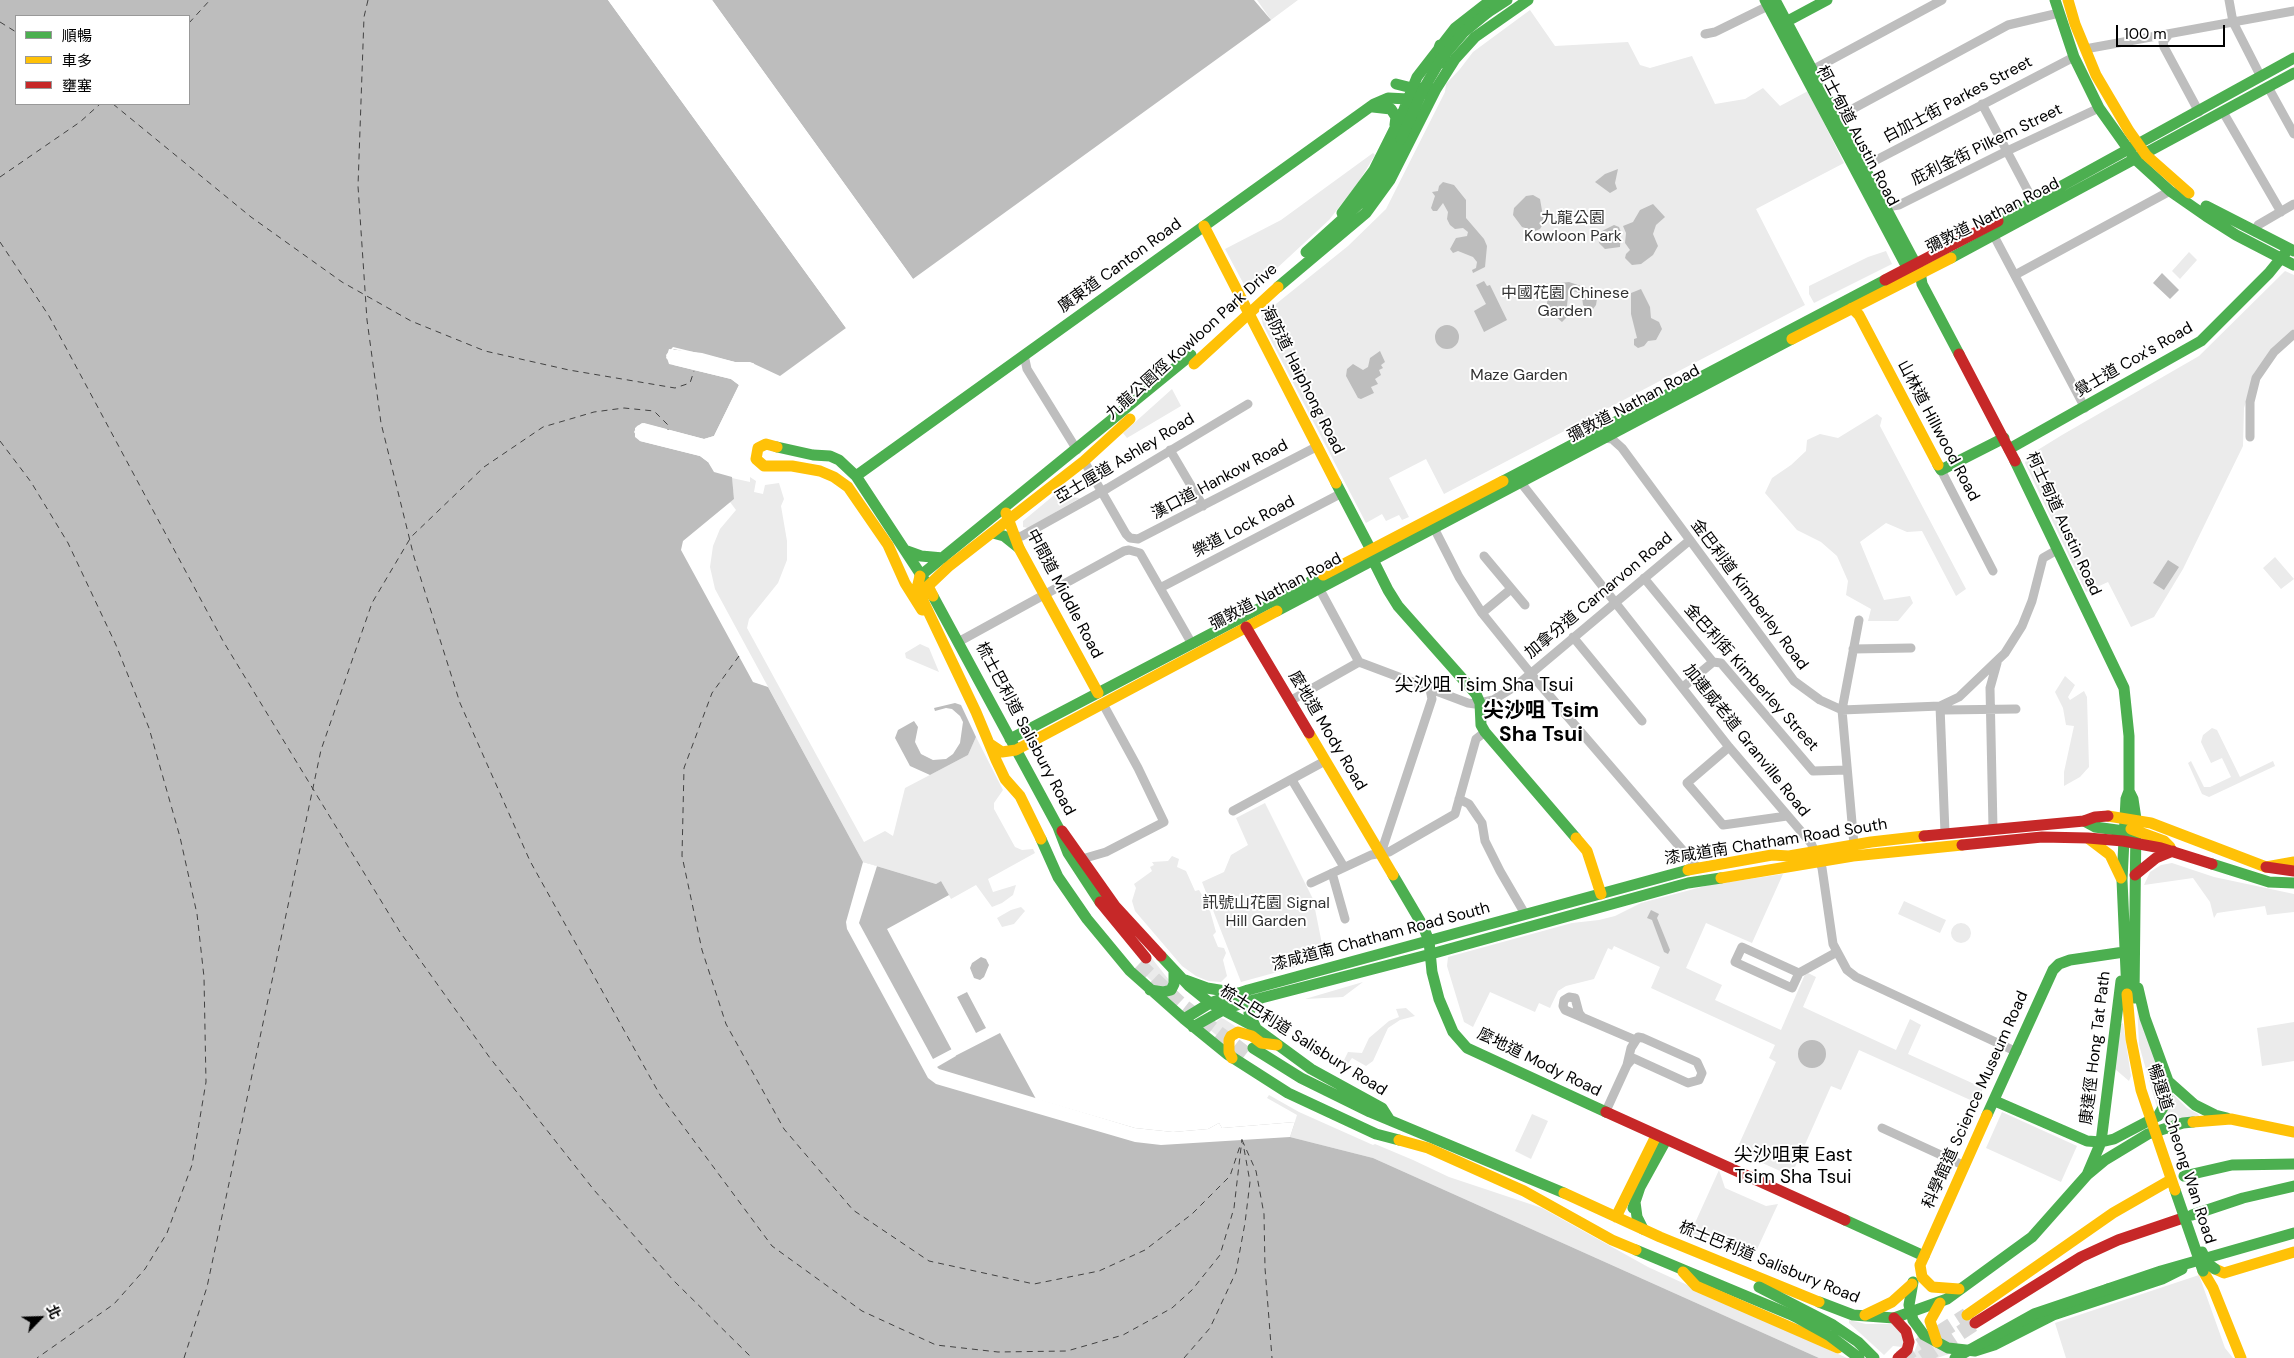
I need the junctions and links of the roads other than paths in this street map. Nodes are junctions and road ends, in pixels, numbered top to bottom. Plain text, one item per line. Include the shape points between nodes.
1 (1491, 0) edge
2 (1507, 0) edge
3 (1528, 0) edge
4 (1826, 0) edge
5 (1942, 0) edge
6 (2055, 0) edge
7 (2070, 0) edge
8 (2229, 0) edge
9 (1769, 2) edge
10 (2294, 11) edge
11 (2059, 13) junction
12 (2233, 22) junction
13 (1782, 23) junction
14 (1705, 34) dead end
15 (2169, 34) junction
16 (1440, 45) junction
17 (2085, 49) junction
18 (2074, 57) junction
19 (2294, 58) edge
20 (1455, 59) junction
21 (1814, 69) junction
22 (2294, 73) edge
23 (2261, 77) junction
24 (1396, 84) dead end
25 (2268, 87) junction
26 (1436, 89) junction
27 (1410, 93) junction
28 (1982, 104) junction
29 (1368, 108) junction
30 (2099, 108) junction
31 (2199, 112) junction
32 (2223, 112) junction
33 (1835, 118) junction
34 (1394, 129) junction
35 (2294, 134) edge
36 (2133, 148) junction
37 (2007, 151) junction
38 (2141, 158) junction
39 (1861, 169) junction
40 (2170, 191) junction
41 (2037, 200) junction
42 (2294, 204) edge
43 (1886, 207) junction
44 (2280, 212) junction
45 (1204, 226) junction
46 (2255, 232) junction
47 (1994, 236) junction
48 (1321, 239) junction
49 (2288, 253) edge
50 (2294, 264) edge
51 (1915, 273) junction
52 (2014, 275) junction
53 (1275, 283) junction
54 (1852, 308) junction
55 (2294, 334) edge
56 (1024, 355) junction
57 (1192, 359) junction
58 (1248, 404) dead end
59 (2085, 408) junction
60 (1623, 428) junction
61 (2250, 437) dead end
62 (1604, 438) junction
63 (2004, 438) junction
64 (1318, 446) junction
65 (1622, 448) junction
66 (2009, 449) junction
67 (1078, 450) junction
68 (1170, 450) junction
69 (1084, 461) junction
70 (1940, 470) junction
71 (856, 476) junction
72 (1042, 478) junction
73 (1517, 479) junction
74 (1102, 491) junction
75 (1342, 493) junction
76 (1203, 506) junction
77 (1006, 508) junction
78 (1007, 520) junction
79 (1434, 528) junction
80 (993, 533) junction
81 (1690, 540) junction
82 (1018, 543) junction
83 (2057, 550) junction
84 (907, 551) junction
85 (1372, 555) junction
86 (1484, 556) dead end
87 (943, 558) junction
88 (1993, 571) dead end
89 (922, 574) junction
90 (1644, 578) junction
91 (928, 586) junction
92 (1160, 588) junction
93 (1319, 588) junction
94 (1511, 589) junction
95 (1045, 594) junction
96 (1615, 602) junction
97 (1525, 606) dead end
98 (1482, 613) junction
99 (1859, 620) dead end
100 (1246, 627) junction
101 (937, 629) junction
102 (1573, 637) junction
103 (960, 641) junction
104 (1192, 644) junction
105 (1911, 648) dead end
106 (1853, 649) junction
107 (1998, 660) junction
108 (1359, 662) junction
109 (1713, 662) junction
110 (1530, 673) junction
111 (1974, 682) junction
112 (1682, 688) junction
113 (1990, 688) junction
114 (1430, 689) junction
115 (1964, 693) junction
116 (1100, 699) junction
117 (1290, 701) junction
118 (1480, 703) junction
119 (1940, 706) junction
120 (1991, 708) junction
121 (1972, 709) junction
122 (2016, 709) dead end
123 (1842, 710) junction
124 (1642, 721) dead end
125 (1485, 732) junction
126 (1010, 739) junction
127 (990, 744) junction
128 (1729, 747) junction
129 (1016, 750) junction
130 (1002, 752) junction
131 (1325, 761) junction
132 (1848, 770) junction
133 (1292, 780) junction
134 (1020, 796) junction
135 (1459, 799) junction
136 (1239, 810) dead end
137 (1786, 816) junction
138 (1058, 827) junction
139 (1994, 828) junction
140 (2130, 830) junction
141 (1945, 833) junction
142 (2088, 838) junction
143 (1044, 843) junction
144 (1854, 845) junction
145 (2174, 851) junction
146 (1381, 854) junction
147 (1818, 857) junction
148 (1082, 858) junction
149 (2294, 862) edge
150 (1344, 867) junction
151 (2266, 867) junction
152 (1698, 868) junction
153 (2294, 871) edge
154 (1332, 872) junction
155 (2135, 875) junction
156 (1715, 879) junction
157 (2122, 880) junction
158 (1311, 883) dead end
159 (2294, 883) edge
160 (1601, 894) junction
161 (1525, 914) junction
162 (1345, 919) dead end
163 (1429, 941) junction
164 (1837, 952) junction
165 (2124, 952) junction
166 (1431, 954) junction
167 (1799, 973) junction
168 (1178, 975) junction
169 (2136, 975) junction
170 (1150, 990) junction
171 (1240, 993) junction
172 (2130, 996) junction
173 (1263, 997) junction
174 (1210, 1003) junction
175 (1223, 1010) junction
176 (1583, 1018) dead end
177 (1188, 1023) junction
178 (1256, 1029) junction
179 (1635, 1040) junction
180 (1277, 1046) junction
181 (2017, 1052) junction
182 (1232, 1058) junction
183 (1627, 1065) junction
184 (2168, 1081) junction
185 (1994, 1101) junction
186 (1605, 1112) junction
187 (1389, 1119) junction
188 (2231, 1119) junction
189 (1882, 1128) dead end
190 (2294, 1132) edge
191 (1661, 1138) junction
192 (2101, 1142) junction
193 (1424, 1146) junction
194 (2294, 1164) edge
195 (1964, 1166) junction
196 (2087, 1175) junction
197 (2184, 1176) dead end
198 (2167, 1182) dead end
199 (2294, 1186) edge
200 (1635, 1202) junction
201 (2192, 1215) dead end
202 (2180, 1219) dead end
203 (1621, 1220) junction
204 (1643, 1230) junction
205 (2294, 1232) edge
206 (1660, 1237) junction
207 (1632, 1248) junction
208 (2294, 1252) edge
209 (1922, 1260) junction
210 (2195, 1263) junction
211 (1679, 1267) junction
212 (2220, 1270) junction
213 (1912, 1284) junction
214 (2213, 1288) junction
215 (1959, 1289) junction
216 (1940, 1303) junction
217 (1911, 1313) junction
218 (1862, 1316) junction
219 (1894, 1318) junction
220 (1937, 1342) junction
221 (1838, 1348) dead end
222 (1859, 1358) edge
223 (1874, 1358) edge
224 (1898, 1358) edge
225 (1955, 1358) edge
226 (2240, 1358) edge

1 - 16 main road via 1466,18
2 - 48 main road, 九龍公園徑 Kowloon Park Drive, bridge via 1460,37 1441,59 1374,188
3 - 20 main road via 1486,28
4 - 13 main road
5 - 21 street
6 - 11 main road
7 - 17 main road
8 - 12 street
9 - 13 main road, 柯士甸道 Austin Road
9 - 14 street via 1715,32
10 - 12 street
11 - 18 main road
11 - 33 street via 2008,25
12 - 15 street
12 - 23 street
13 - 21 main road, 柯士甸道 Austin Road
13 - 33 main road, 柯士甸道 Austin Road
15 - 17 street
15 - 31 street via 2164,46
16 - 20 main road via 1436,61 1442,64
16 - 27 main road via 1417,77
17 - 36 main road
18 - 28 street, 白加士街 Parkes Street
18 - 30 main road
19 - 23 main road, 彌敦道 Nathan Road
20 - 26 main road
21 - 33 main road, 柯士甸道 Austin Road
22 - 25 main road, 彌敦道 Nathan Road
23 - 31 main road, 彌敦道 Nathan Road
24 - 27 main road
25 - 32 main road, 彌敦道 Nathan Road
25 - 35 street
26 - 27 main road
26 - 53 main road, 九龍公園徑 Kowloon Park Drive via 1408,148 1366,213
27 - 29 main road, 廣東道 Canton Road via 1388,98
27 - 34 main road
28 - 37 street
28 - 39 street, 白加士街 Parkes Street
29 - 34 main road via 1380,106 1391,109 1396,117
29 - 45 main road, 廣東道 Canton Road
30 - 36 main road
30 - 37 street, 庇利金街 Pilkem Street
31 - 36 main road, 彌敦道 Nathan Road
32 - 38 main road, 彌敦道 Nathan Road
32 - 44 street
33 - 39 main road, 柯士甸道 Austin Road
34 - 48 main road, 九龍公園徑 Kowloon Park Drive via 1374,170
36 - 38 main road
36 - 41 main road, 彌敦道 Nathan Road
37 - 41 street via 2029,193
37 - 43 street, 庇利金街 Pilkem Street via 1899,205
38 - 40 main road
38 - 46 main road via 2212,210
38 - 47 main road, 彌敦道 Nathan Road
39 - 43 main road, 柯士甸道 Austin Road
39 - 51 main road, 柯士甸道 Austin Road
40 - 49 main road via 2220,225
40 - 52 street
41 - 51 main road, 彌敦道 Nathan Road
42 - 44 street
43 - 51 main road, 柯士甸道 Austin Road
44 - 46 street via 2258,225
45 - 56 main road, 廣東道 Canton Road
45 - 64 main road, 海防道 Haiphong Road
46 - 49 main road
47 - 51 main road, 彌敦道 Nathan Road
47 - 52 street
48 - 53 main road, 九龍公園徑 Kowloon Park Drive
49 - 50 main road
49 - 59 main road, 覺士道 Cox's Road via 2201,341
51 - 54 main road, 彌敦道 Nathan Road
51 - 63 main road, 柯士甸道 Austin Road
51 - 73 main road, 彌敦道 Nathan Road
52 - 59 street
53 - 57 main road, 九龍公園徑 Kowloon Park Drive
54 - 60 main road, 彌敦道 Nathan Road
54 - 70 main road, 山林道 Hillwood Road via 1859,315
55 - 61 street via 2274,352 2256,378 2249,408
56 - 67 street via 1027,368
56 - 71 main road, 廣東道 Canton Road
57 - 67 main road, 九龍公園徑 Kowloon Park Drive
57 - 69 main road, 九龍公園徑 Kowloon Park Drive
58 - 68 street, 亞士厘道 Ashley Road
59 - 66 main road, 覺士道 Cox's Road
60 - 62 main road, 彌敦道 Nathan Road
60 - 65 street
62 - 65 street, 金巴利道 Kimberley Road via 1612,439
62 - 73 main road, 彌敦道 Nathan Road
63 - 66 main road, 柯士甸道 Austin Road
63 - 70 main road
64 - 75 main road, 海防道 Haiphong Road
64 - 76 street, 漢口道 Hankow Road
65 - 81 street, 金巴利道 Kimberley Road
66 - 83 main road, 柯士甸道 Austin Road
67 - 72 main road, 九龍公園徑 Kowloon Park Drive
68 - 74 street, 亞士厘道 Ashley Road
68 - 76 street
69 - 72 main road via 1070,462 1058,472
69 - 74 street
69 - 78 main road, 九龍公園徑 Kowloon Park Drive
70 - 88 street, 山林道 Hillwood Road
71 - 84 main road, 梳士巴利道 Salisbury Road
71 - 101 main road, 梳士巴利道 Salisbury Road via 830,456 766,444 759,446 756,453 764,466 820,471 848,487 888,545 919,607
72 - 77 main road, 九龍公園徑 Kowloon Park Drive
73 - 79 main road, 彌敦道 Nathan Road
73 - 85 main road, 彌敦道 Nathan Road
73 - 96 street, 加連威老道 Granville Road
74 - 76 street, 漢口道 Hankow Road via 1126,534 1135,539
74 - 82 street, 亞士厘道 Ashley Road via 1022,536
75 - 85 main road, 海防道 Haiphong Road
75 - 92 street, 樂道 Lock Road
77 - 78 main road, 中間道 Middle Road
77 - 87 main road, 九龍公園徑 Kowloon Park Drive
78 - 80 main road, 九龍公園徑 Kowloon Park Drive
78 - 82 main road, 中間道 Middle Road
79 - 85 main road, 彌敦道 Nathan Road
79 - 98 street
80 - 82 main road
80 - 91 main road, 九龍公園徑 Kowloon Park Drive
81 - 90 street, 加拿分道 Carnarvon Road
81 - 123 street, 金巴利道 Kimberley Road via 1794,681 1820,700
82 - 95 main road, 中間道 Middle Road
83 - 107 street via 2042,558 2032,601 2022,626
83 - 140 main road, 柯士甸道 Austin Road via 2124,688 2129,791 2133,799
84 - 87 main road
84 - 89 main road, 梳士巴利道 Salisbury Road
85 - 93 main road, 彌敦道 Nathan Road
85 - 104 main road, 彌敦道 Nathan Road
85 - 118 main road, 海防道 Haiphong Road via 1394,601 1476,694
86 - 94 street
87 - 89 main road, 九龍公園徑 Kowloon Park Drive
89 - 91 main road, 梳士巴利道 Salisbury Road
89 - 101 main road, 梳士巴利道 Salisbury Road via 917,588
90 - 96 street, 加拿分道 Carnarvon Road
90 - 109 street, 金巴利街 Kimberley Street
91 - 103 main road, 梳士巴利道 Salisbury Road
92 - 95 street via 1140,553 1134,550 1124,551
92 - 104 street
93 - 100 main road, 彌敦道 Nathan Road
93 - 108 street
94 - 97 street
94 - 98 street
95 - 103 street
95 - 116 main road, 中間道 Middle Road
96 - 102 street, 加拿分道 Carnarvon Road
96 - 112 street, 加連威老道 Granville Road
98 - 110 street
99 - 106 street
100 - 116 main road, 彌敦道 Nathan Road
100 - 117 main road, 麼地道 Mody Road
101 - 127 main road, 梳士巴利道 Salisbury Road
102 - 110 street, 加拿分道 Carnarvon Road
102 - 124 street
103 - 126 main road, 梳士巴利道 Salisbury Road
104 - 116 main road, 彌敦道 Nathan Road
105 - 106 street
106 - 123 street
107 - 111 street
107 - 113 street
108 - 114 street, 加拿分道 Carnarvon Road
108 - 117 street
109 - 112 street
109 - 132 street, 金巴利街 Kimberley Street via 1721,663 1812,771
110 - 118 street, 加拿分道 Carnarvon Road via 1502,696
110 - 152 street
111 - 113 street via 1983,679
111 - 115 street
112 - 128 street, 加連威老道 Granville Road
113 - 120 street
114 - 118 street, 加拿分道 Carnarvon Road via 1468,703
114 - 146 street via 1432,698
115 - 119 street
115 - 121 street via 1965,705
116 - 126 main road, 彌敦道 Nathan Road
116 - 129 main road, 彌敦道 Nathan Road
116 - 148 street, 中間道 Middle Road via 1164,822 1106,852
117 - 131 main road, 麼地道 Mody Road
118 - 125 main road via 1481,725
119 - 121 street, 金巴利道 Kimberley Road via 1945,710
119 - 123 street, 金巴利道 Kimberley Road
119 - 141 street
120 - 121 street, 金巴利道 Kimberley Road
120 - 122 street, 金巴利道 Kimberley Road
120 - 139 street
123 - 132 street
125 - 135 street via 1476,739
125 - 160 main road via 1585,848
126 - 129 main road, 梳士巴利道 Salisbury Road
126 - 130 main road
127 - 130 main road
127 - 134 main road, 梳士巴利道 Salisbury Road via 1005,779
128 - 137 street, 加連威老道 Granville Road
128 - 137 street via 1687,783 1723,825
129 - 130 main road, 彌敦道 Nathan Road
129 - 138 main road, 梳士巴利道 Salisbury Road
130 - 134 main road
131 - 133 street
131 - 146 main road, 麼地道 Mody Road
132 - 144 street
133 - 136 street
133 - 150 street
134 - 143 main road, 梳士巴利道 Salisbury Road
135 - 146 street via 1455,814
135 - 161 street via 1469,804 1482,823 1486,843
137 - 147 street, 加連威老道 Granville Road
138 - 143 main road via 1079,872 1142,961 1097,914 1061,857
138 - 148 main road, 梳士巴利道 Salisbury Road
139 - 140 main road, 漆咸道南 Chatham Road South via 2084,821 2095,827
139 - 141 main road, 漆咸道南 Chatham Road South
140 - 142 main road, 漆咸道南 Chatham Road South
140 - 145 main road, 漆咸道南 Chatham Road South
140 - 151 main road, 漆咸道南 Chatham Road South
140 - 155 main road, 暢運道 Cheong Wan Road
140 - 157 main road, 暢運道 Cheong Wan Road
141 - 144 main road, 漆咸道南 Chatham Road South
142 - 147 main road, 漆咸道南 Chatham Road South via 2042,837
142 - 157 main road via 2110,856
143 - 170 main road, 梳士巴利道 Salisbury Road via 1058,877 1088,919
144 - 147 main road, 漆咸道南 Chatham Road South
145 - 155 main road via 2156,858
145 - 159 main road, 漆咸道南 Chatham Road South via 2269,882
146 - 150 street
146 - 163 main road, 麼地道 Mody Road
147 - 152 main road, 漆咸道南 Chatham Road South via 1772,856
147 - 156 main road, 漆咸道南 Chatham Road South
147 - 164 street
148 - 168 main road, 梳士巴利道 Salisbury Road via 1115,906
149 - 151 main road
150 - 154 street
151 - 153 main road, 漆咸道南 Chatham Road South
152 - 156 main road
152 - 160 main road, 漆咸道南 Chatham Road South
154 - 158 street
154 - 162 street
155 - 169 main road, 暢運道 Cheong Wan Road
156 - 166 main road, 漆咸道南 Chatham Road South via 1688,883
157 - 165 main road, 暢運道 Cheong Wan Road
160 - 161 main road, 漆咸道南 Chatham Road South
161 - 163 main road, 漆咸道南 Chatham Road South
163 - 166 main road, 麼地道 Mody Road
163 - 171 main road, 漆咸道南 Chatham Road South
164 - 167 street
164 - 181 street via 1844,966 1856,977
165 - 172 main road, 暢運道 Cheong Wan Road
165 - 181 main road, 科學館道 Science Museum Road via 2070,960 2056,967
165 - 192 main road, 康達徑 Hong Tat Path
166 - 173 main road, 漆咸道南 Chatham Road South
166 - 186 main road, 麼地道 Mody Road via 1434,979 1448,1023 1467,1048
167 - 167 street via 1792,988 1735,962 1742,947
168 - 170 main road via 1171,990
168 - 171 main road via 1207,988
168 - 174 main road, 梳士巴利道 Salisbury Road
169 - 172 main road, 暢運道 Cheong Wan Road
169 - 184 main road via 2145,1018
170 - 177 main road, 梳士巴利道 Salisbury Road
171 - 174 main road, 漆咸道南 Chatham Road South
172 - 212 main road, 暢運道 Cheong Wan Road, bridge via 2146,1087 2207,1263
172 - 214 main road, 暢運道 Cheong Wan Road, bridge via 2131,1040 2141,1090 2200,1262
173 - 175 main road, 漆咸道南 Chatham Road South
173 - 178 main road via 1249,1013
174 - 175 main road, 梳士巴利道 Salisbury Road
174 - 177 main road, 漆咸道南 Chatham Road South
175 - 177 main road, 漆咸道南 Chatham Road South
175 - 178 main road, 梳士巴利道 Salisbury Road
176 - 179 street
177 - 182 main road, 梳士巴利道 Salisbury Road
178 - 180 main road, 梳士巴利道 Salisbury Road
179 - 183 street
179 - 183 street via 1644,1038 1697,1062 1702,1068 1701,1076 1696,1082 1688,1083 1634,1058
180 - 182 main road via 1261,1043 1238,1032 1229,1040
180 - 187 main road, 梳士巴利道 Salisbury Road via 1333,1082 1382,1108
181 - 185 main road, 科學館道 Science Museum Road
182 - 193 main road, 梳士巴利道 Salisbury Road via 1288,1093 1337,1117 1376,1134
183 - 186 street
184 - 188 main road via 2195,1105
184 - 192 main road via 2167,1101 2158,1116 2114,1139
185 - 192 main road via 2087,1141
185 - 195 main road, 科學館道 Science Museum Road
186 - 191 main road, 麼地道 Mody Road
187 - 193 main road via 1335,1096 1250,1052 1315,1095
187 - 203 main road, 梳士巴利道 Salisbury Road
188 - 190 main road
188 - 196 main road via 2183,1123 2159,1129 2121,1149
189 - 195 street
191 - 200 main road
191 - 203 main road
191 - 209 main road, 麼地道 Mody Road
192 - 196 main road, 康達徑 Hong Tat Path
193 - 207 main road, 梳士巴利道 Salisbury Road via 1524,1191
194 - 197 main road via 2232,1165
195 - 209 main road, 科學館道 Science Museum Road
196 - 215 main road via 2032,1237
198 - 202 main road via 2112,1213 1971,1319 2080,1257
199 - 201 main road
200 - 203 main road
200 - 204 main road
203 - 204 main road, 梳士巴利道 Salisbury Road
203 - 207 main road
204 - 206 main road, 梳士巴利道 Salisbury Road
205 - 210 main road
206 - 218 main road, 梳士巴利道 Salisbury Road via 1835,1309
206 - 223 main road, 梳士巴利道 Salisbury Road, bridge via 1708,1265 1833,1325
207 - 211 main road, 梳士巴利道 Salisbury Road
208 - 212 main road
209 - 213 main road, 科學館道 Science Museum Road
209 - 215 main road via 1922,1276 1932,1287
210 - 220 main road via 2162,1279 2054,1315 1984,1349 1957,1351
210 - 225 main road, bridge via 2161,1271 2034,1314
211 - 221 main road, 梳士巴利道 Salisbury Road via 1696,1286
211 - 222 main road, 梳士巴利道 Salisbury Road, bridge via 1816,1327
212 - 214 main road
213 - 217 main road, 科學館道 Science Museum Road
213 - 218 main road via 1886,1305
214 - 226 main road, 暢運道 Cheong Wan Road
215 - 216 main road
216 - 217 main road, 梳士巴利道 Salisbury Road
216 - 220 main road via 1930,1321
217 - 219 main road, 梳士巴利道 Salisbury Road
217 - 220 main road via 1924,1335
218 - 219 main road, 梳士巴利道 Salisbury Road
219 - 224 main road via 1906,1331 1909,1342 1907,1350

